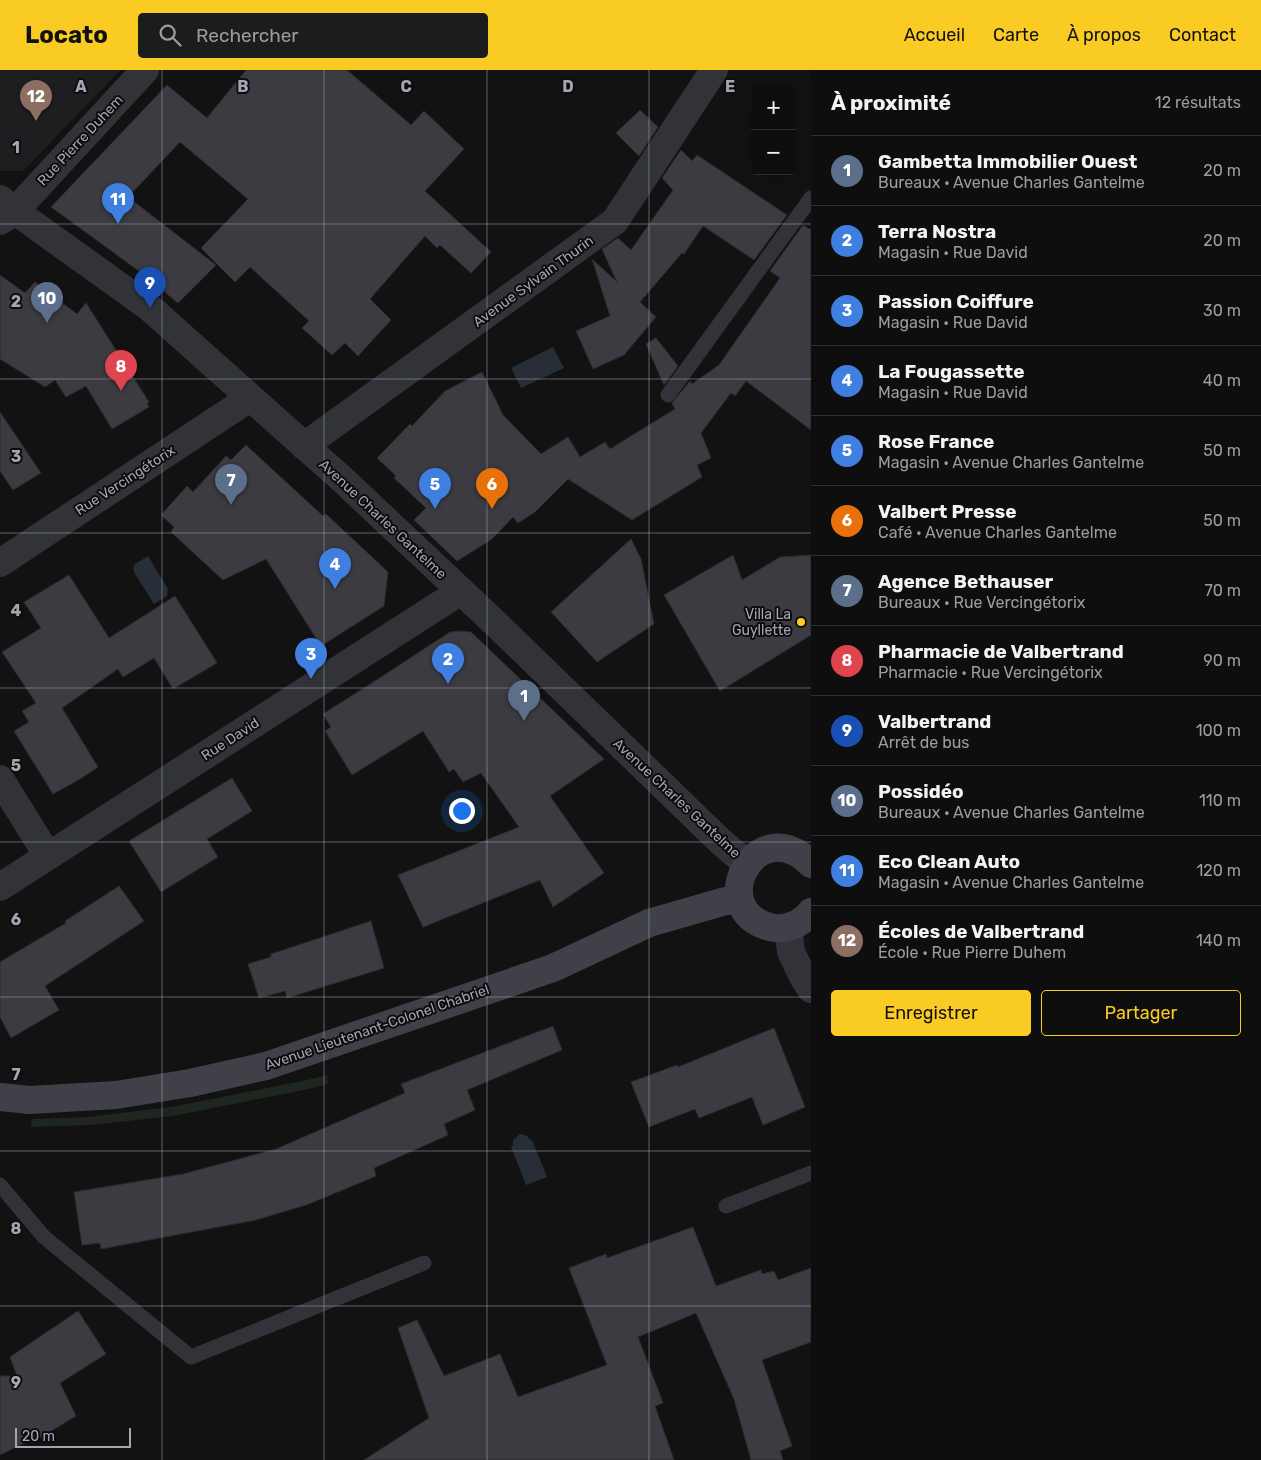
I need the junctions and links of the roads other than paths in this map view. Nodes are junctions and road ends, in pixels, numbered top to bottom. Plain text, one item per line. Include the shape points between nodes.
1 (145, 70) edge
2 (714, 70) edge
3 (811, 198) edge
4 (5, 210) edge
5 (668, 395) dead end
6 (250, 398) junction
7 (304, 446) junction
8 (0, 563) edge
9 (461, 591) junction
10 (0, 779) edge
11 (48, 856) junction
12 (746, 864) junction
13 (811, 864) edge
14 (0, 887) edge
15 (739, 898) junction
16 (811, 912) edge
17 (788, 927) junction
18 (811, 989) edge
19 (0, 1097) edge
20 (811, 1173) edge
21 (0, 1185) edge
22 (726, 1206) dead end
23 (424, 1263) dead end

1 - 4 street, Rue Pierre Duhem
2 - 7 street, Avenue Sylvain Thurin via 615,221
3 - 5 lane
4 - 6 street, Avenue Charles Gantelme via 150,308
6 - 7 street, Avenue Charles Gantelme
6 - 8 street, Rue Vercingétorix
7 - 9 street, Avenue Charles Gantelme
9 - 11 street, Rue David
9 - 12 street, Avenue Charles Gantelme
10 - 11 street
11 - 14 street, Rue David
12 - 13 main road via 772,848 788,848 802,854
12 - 15 main road via 738,886
15 - 17 main road via 753,919 776,928
15 - 19 main road, Avenue Lieutenant-Colonel Chabriel via 649,923 553,968 266,1066 190,1083 116,1094 29,1100
16 - 17 main road
17 - 18 street via 791,952
20 - 22 lane
21 - 23 lane via 44,1237 191,1357

